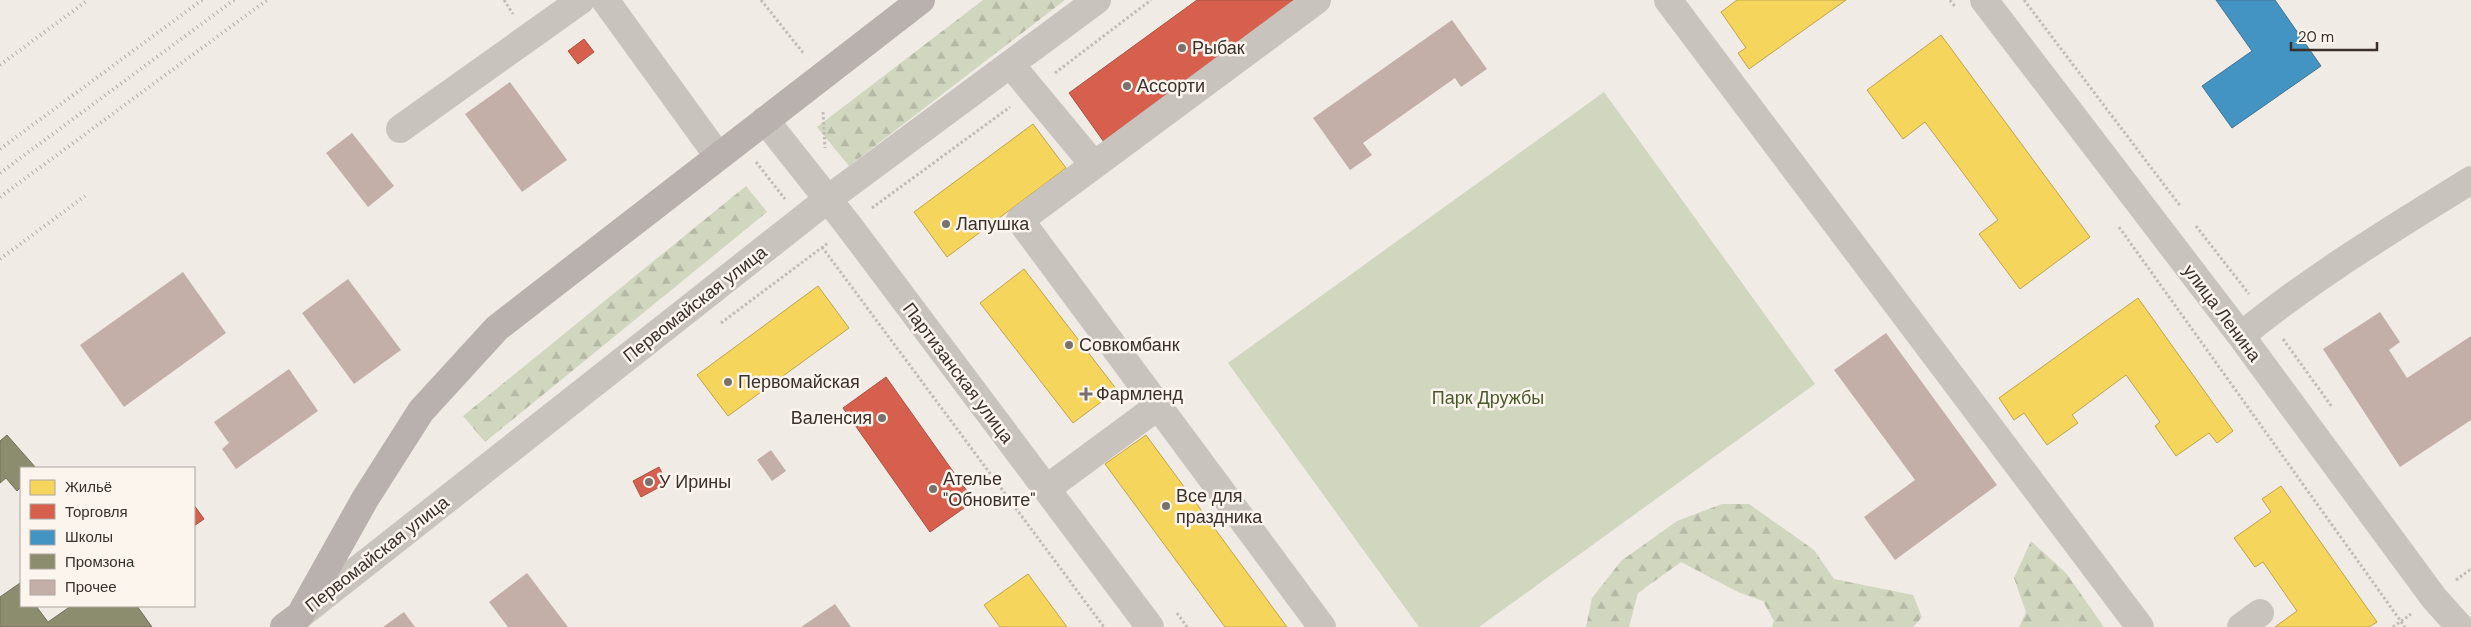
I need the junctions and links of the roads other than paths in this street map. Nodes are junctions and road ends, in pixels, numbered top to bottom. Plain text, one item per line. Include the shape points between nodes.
1 (581, 0) edge
2 (605, 0) edge
3 (921, 0) edge
4 (1097, 0) edge
5 (1317, 0) edge
6 (1668, 0) edge
7 (1984, 0) edge
8 (1011, 65) junction
9 (765, 120) junction
10 (400, 129) dead end
11 (718, 156) junction
12 (1094, 166) junction
13 (2471, 180) edge
14 (828, 200) junction
15 (2240, 336) junction
16 (1157, 407) junction
17 (1046, 489) junction
18 (2471, 620) edge
19 (292, 621) edge
20 (1150, 627) edge
21 (1322, 627) edge
22 (2140, 627) edge
23 (2461, 627) edge

1 - 10 street
2 - 11 street
3 - 9 main road, Первомайская улица
4 - 8 street, Первомайская улица
5 - 12 street
6 - 22 street
7 - 15 street, улица Ленина
8 - 12 street
8 - 14 street, Первомайская улица
9 - 11 main road, Первомайская улица
9 - 14 street, Партизанская улица
11 - 19 main road, Первомайская улица via 497,328 421,411
12 - 16 street via 1020,220
13 - 15 street via 2383,235
14 - 17 street, Партизанская улица
14 - 19 street, Первомайская улица
15 - 23 street, улица Ленина via 2434,598
16 - 17 street
16 - 21 street
17 - 20 street, Партизанская улица
18 - 23 street

